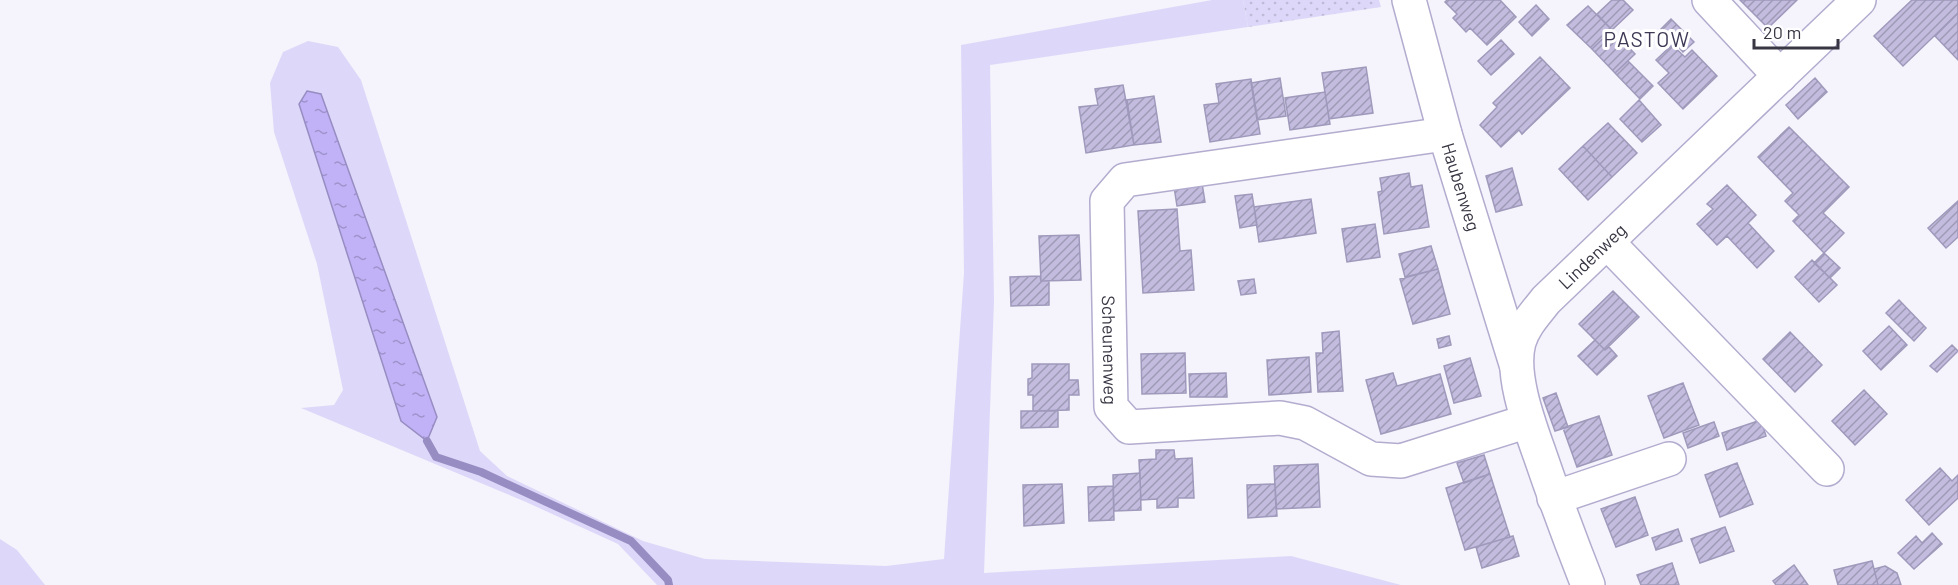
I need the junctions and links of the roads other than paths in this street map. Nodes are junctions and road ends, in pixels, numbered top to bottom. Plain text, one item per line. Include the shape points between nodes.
1 (1409, 0) edge
2 (1709, 0) edge
3 (1859, 0) edge
4 (1780, 76) junction
5 (1445, 134) junction
6 (1607, 242) junction
7 (1518, 372) junction
8 (1528, 421) junction
9 (1669, 459) dead end
10 (1827, 469) dead end
11 (1554, 498) junction
12 (1588, 585) edge

1 - 5 street, Haubenweg
2 - 4 street
3 - 4 street, Lindenweg
4 - 6 street, Lindenweg
5 - 7 street, Haubenweg
5 - 8 street, Scheunenweg via 1125,180 1107,201 1111,407 1129,426 1280,418 1305,423 1371,459 1401,461
6 - 7 street, Lindenweg via 1528,322 1519,343
6 - 10 street
7 - 8 street, Lindenweg
8 - 11 street, Lindenweg
9 - 11 street
11 - 12 street, Lindenweg

